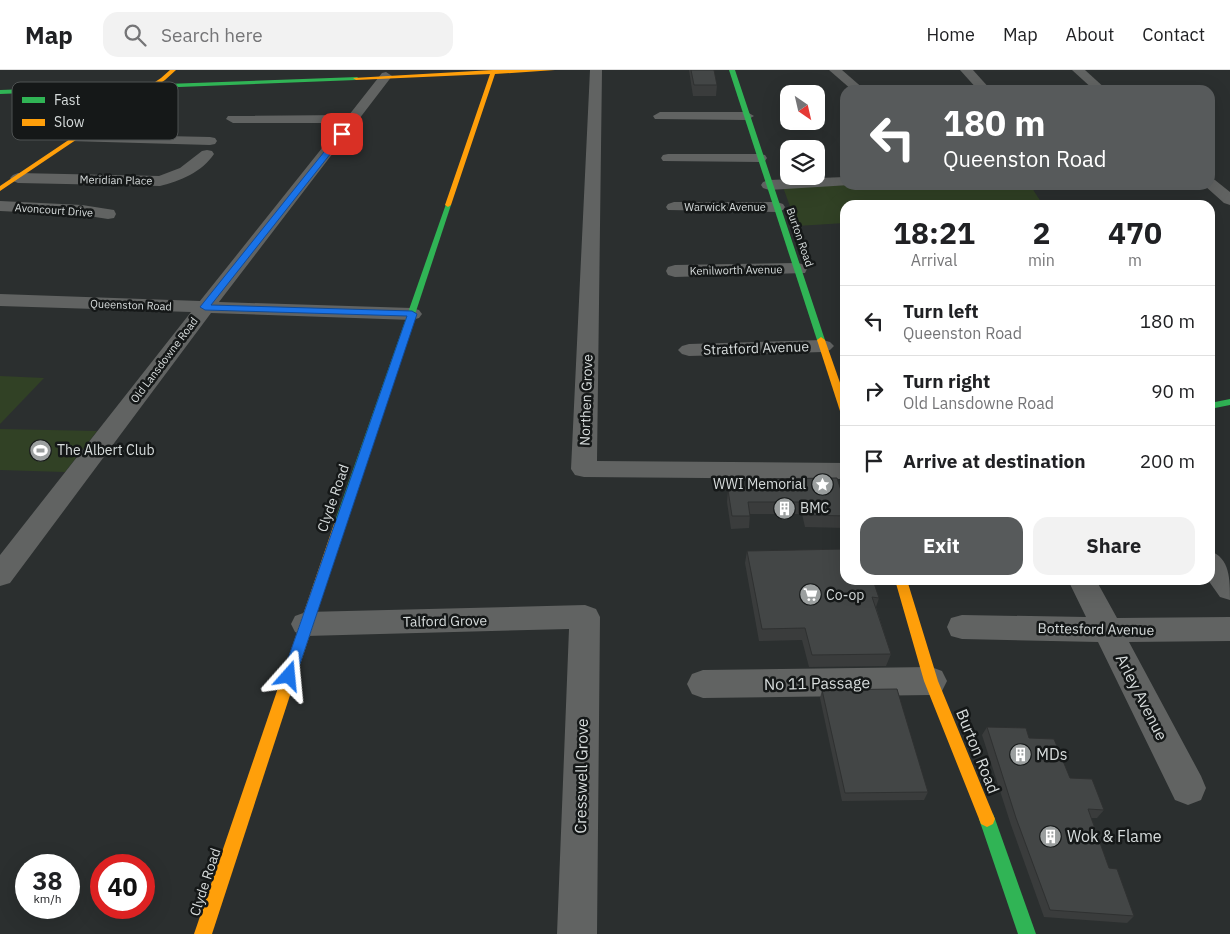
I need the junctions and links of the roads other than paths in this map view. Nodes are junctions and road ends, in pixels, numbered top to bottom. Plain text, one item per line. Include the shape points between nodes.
1 (173, 70) edge
2 (552, 70) edge
3 (596, 70) edge
4 (732, 70) edge
5 (836, 70) edge
6 (966, 70) edge
7 (1078, 70) edge
8 (442, 72) edge
9 (493, 72) junction
10 (386, 76) junction
11 (157, 82) edge
12 (178, 84) edge
13 (853, 85) edge
14 (980, 85) edge
15 (1095, 85) edge
16 (660, 116) dead end
17 (746, 116) junction
18 (233, 119) dead end
19 (354, 119) junction
20 (72, 140) edge
21 (102, 140) edge
22 (668, 158) dead end
23 (760, 158) junction
24 (18, 178) junction
25 (840, 182) edge
26 (770, 185) junction
27 (1215, 187) edge
28 (0, 189) edge
29 (1230, 200) edge
30 (0, 206) edge
31 (674, 207) dead end
32 (777, 208) junction
33 (108, 214) dead end
34 (798, 269) junction
35 (675, 271) dead end
36 (0, 300) edge
37 (205, 307) junction
38 (412, 314) junction
39 (823, 346) junction
40 (689, 350) dead end
41 (840, 396) edge
42 (1230, 402) edge
43 (1215, 405) edge
44 (840, 471) edge
45 (1215, 568) edge
46 (0, 575) edge
47 (903, 585) edge
48 (1085, 585) edge
49 (1230, 589) edge
50 (585, 617) joint
51 (306, 624) junction
52 (962, 627) dead end
53 (1230, 629) edge
54 (1108, 630) junction
55 (932, 681) junction
56 (704, 684) dead end
57 (1188, 788) dead end
58 (204, 934) edge
59 (577, 934) edge
60 (1027, 934) edge

1 - 11 street
2 - 9 street
3 - 44 street, Northen Grove via 584,469
4 - 17 street, Burton Road
5 - 13 street
6 - 14 street
7 - 15 street
8 - 9 street
8 - 10 street
9 - 38 street, Clyde Road
10 - 12 street
10 - 19 street, Old Lansdowne Road
16 - 17 street
17 - 23 street, Burton Road
18 - 19 street
19 - 37 street, Old Lansdowne Road
20 - 24 street
21 - 24 street, Meridian Place via 208,148 191,170 160,180
22 - 23 street
23 - 26 street, Burton Road
24 - 28 street
25 - 26 street
26 - 32 street, Burton Road
27 - 29 street
30 - 33 street, Avoncourt Drive
31 - 32 street, Warwick Avenue
32 - 34 street, Burton Road
34 - 35 street, Kenilworth Avenue
34 - 39 street, Burton Road
36 - 37 street, Queenston Road
37 - 38 street, Queenston Road
37 - 46 street, Old Lansdowne Road
38 - 51 street, Clyde Road
39 - 40 street, Stratford Avenue
39 - 41 street, Burton Road
42 - 43 street
45 - 49 street
47 - 55 street, Burton Road
48 - 54 street, Arley Avenue
50 - 51 street, Talford Grove
50 - 59 street, Cresswell Grove
51 - 58 street, Clyde Road
52 - 54 street, Bottesford Avenue
53 - 54 street, Bottesford Avenue
54 - 57 street, Arley Avenue
55 - 56 street, No 11 Passage
55 - 60 street, Burton Road via 982,803

